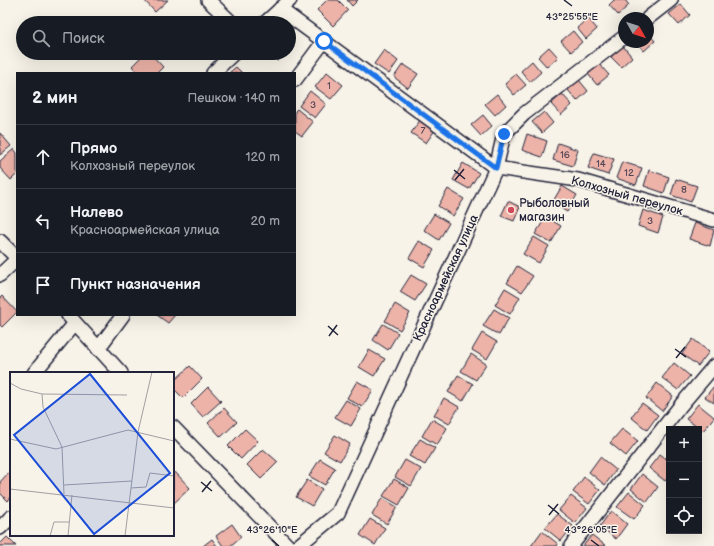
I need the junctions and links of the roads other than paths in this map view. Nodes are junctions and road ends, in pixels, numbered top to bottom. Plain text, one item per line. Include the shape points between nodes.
1 (208, 0) edge
2 (671, 0) edge
3 (285, 4) edge
4 (654, 13) edge
5 (225, 16) edge
6 (273, 16) edge
7 (324, 41) junction
8 (618, 42) edge
9 (227, 60) edge
10 (214, 72) edge
11 (296, 79) edge
12 (496, 168) junction
13 (714, 220) edge
14 (0, 241) edge
15 (16, 258) edge
16 (16, 260) edge
17 (0, 275) edge
18 (122, 316) edge
19 (71, 319) edge
20 (98, 349) junction
21 (714, 366) edge
22 (35, 372) edge
23 (120, 372) edge
24 (174, 428) edge
25 (10, 518) edge
26 (0, 528) edge
27 (288, 546) edge
28 (298, 546) edge
29 (571, 546) edge

1 - 5 street
2 - 4 street
3 - 6 street
3 - 7 street, Колхозный переулок
7 - 11 street
7 - 12 street, Колхозный переулок
8 - 12 street, Красноармейская улица via 524,114 504,134
9 - 10 street
12 - 13 street, Колхозный переулок via 578,180
12 - 28 street, Красноармейская улица via 338,513
14 - 15 street
16 - 17 street
18 - 20 street
19 - 20 street
19 - 22 street
20 - 23 street
21 - 29 street
24 - 27 street
25 - 26 street

